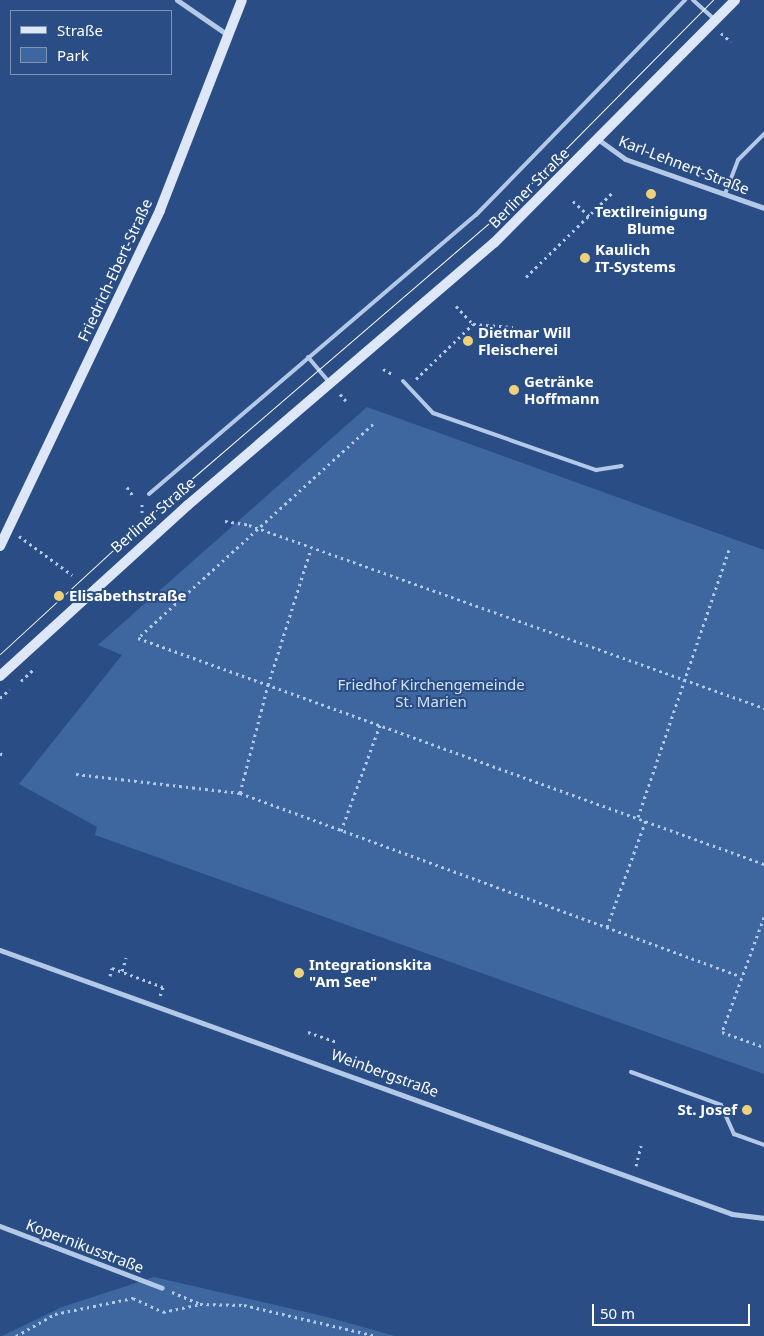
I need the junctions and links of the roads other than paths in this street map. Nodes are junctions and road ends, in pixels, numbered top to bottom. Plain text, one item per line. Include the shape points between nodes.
1 (177, 0) edge
2 (242, 0) edge
3 (685, 0) edge
4 (693, 0) edge
5 (735, 0) edge
6 (716, 20) junction
7 (228, 34) junction
8 (764, 134) edge
9 (599, 140) junction
10 (725, 194) junction
11 (764, 208) edge
12 (308, 357) junction
13 (403, 381) dead end
14 (331, 384) junction
15 (622, 466) dead end
16 (149, 494) dead end
17 (0, 546) edge
18 (0, 676) edge
19 (0, 950) edge
20 (632, 1072) dead end
21 (764, 1145) edge
22 (762, 1218) edge
23 (0, 1226) edge
24 (162, 1288) road end

1 - 7 street
2 - 7 street, Friedrich-Ebert-Straße
3 - 12 lane, Berliner Straße via 476,215
4 - 6 lane
5 - 6 street, Berliner Straße
6 - 9 street, Berliner Straße
7 - 17 street, Friedrich-Ebert-Straße via 160,210
8 - 10 lane via 738,160
9 - 10 street, Karl-Lehnert-Straße via 625,159
9 - 14 street, Berliner Straße via 494,243
10 - 11 street, Karl-Lehnert-Straße
12 - 14 lane
12 - 16 lane, Berliner Straße
13 - 15 lane via 433,413 596,470
14 - 18 street, Berliner Straße via 53,623
19 - 22 street, Weinbergstraße via 732,1214
20 - 21 lane via 721,1104 734,1134
23 - 24 street, Kopernikusstraße

